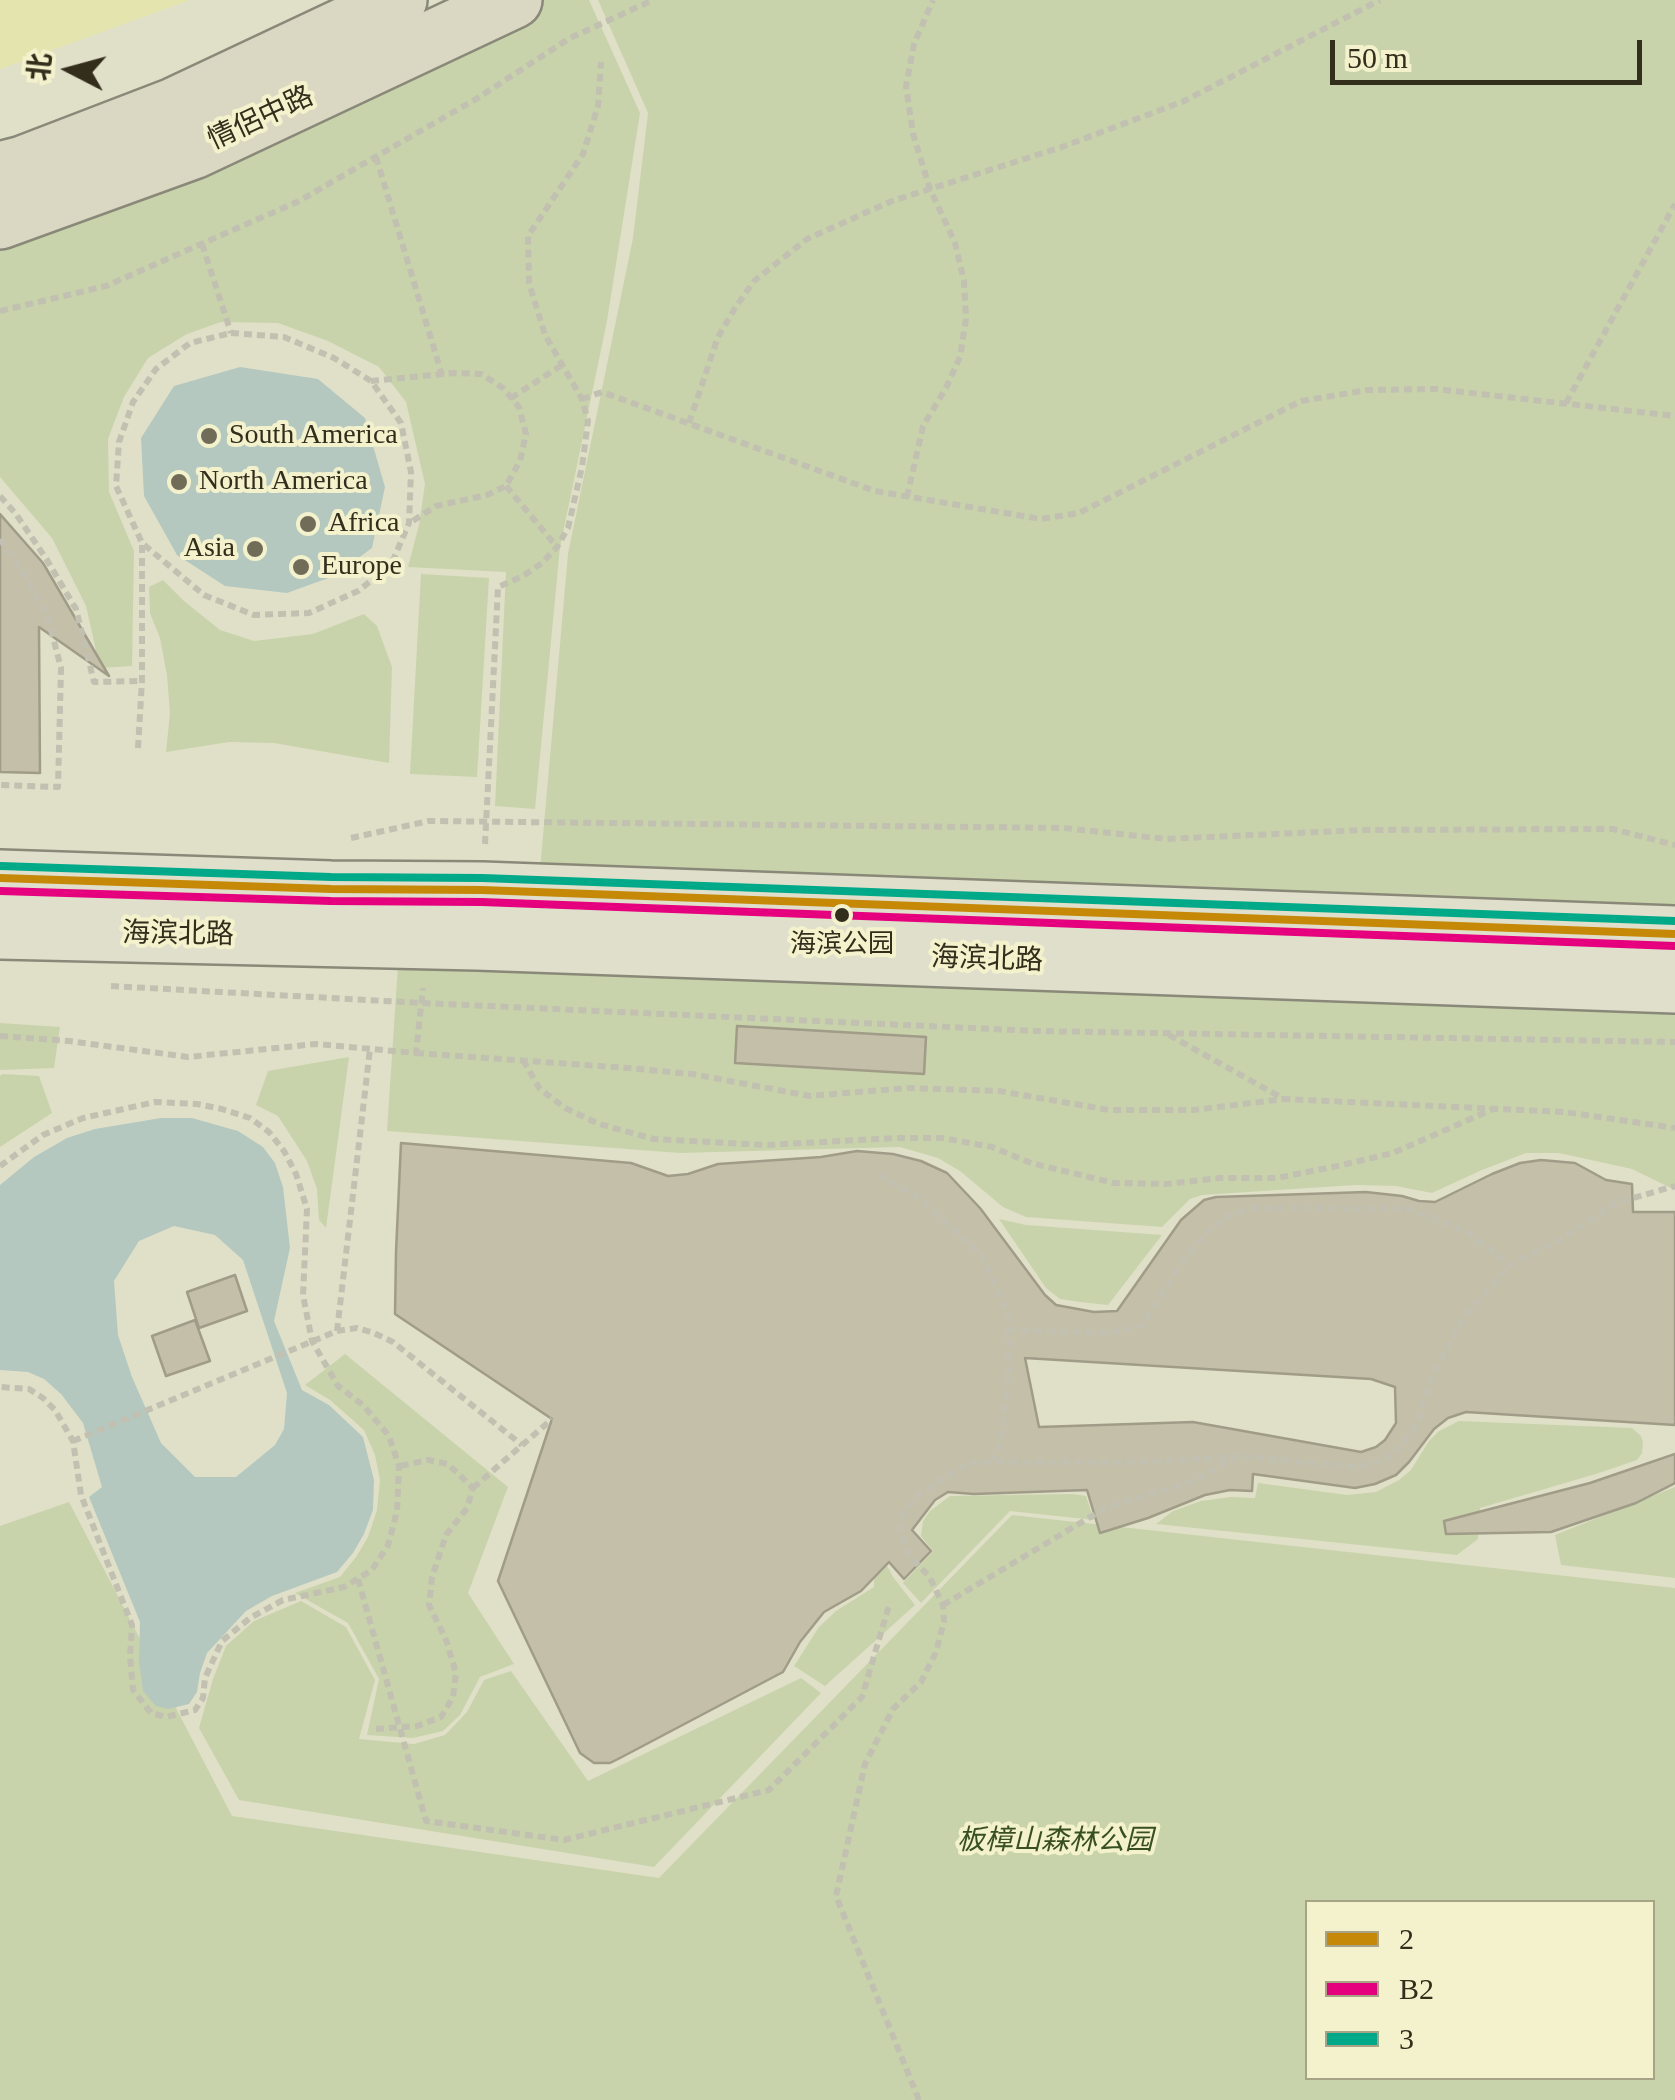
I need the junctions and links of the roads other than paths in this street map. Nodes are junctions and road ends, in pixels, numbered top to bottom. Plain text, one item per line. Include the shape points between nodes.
1 (399, 0) edge
2 (514, 0) edge
3 (0, 170) edge
4 (0, 221) edge
5 (0, 878) edge
6 (0, 931) edge
7 (1675, 934) edge
8 (1675, 985) edge

1 - 3 highway, 情侶中路 via 174,106
2 - 4 highway, 情侶中路 via 193,151
5 - 7 main road, 海滨北路
6 - 8 main road, 海滨北路

